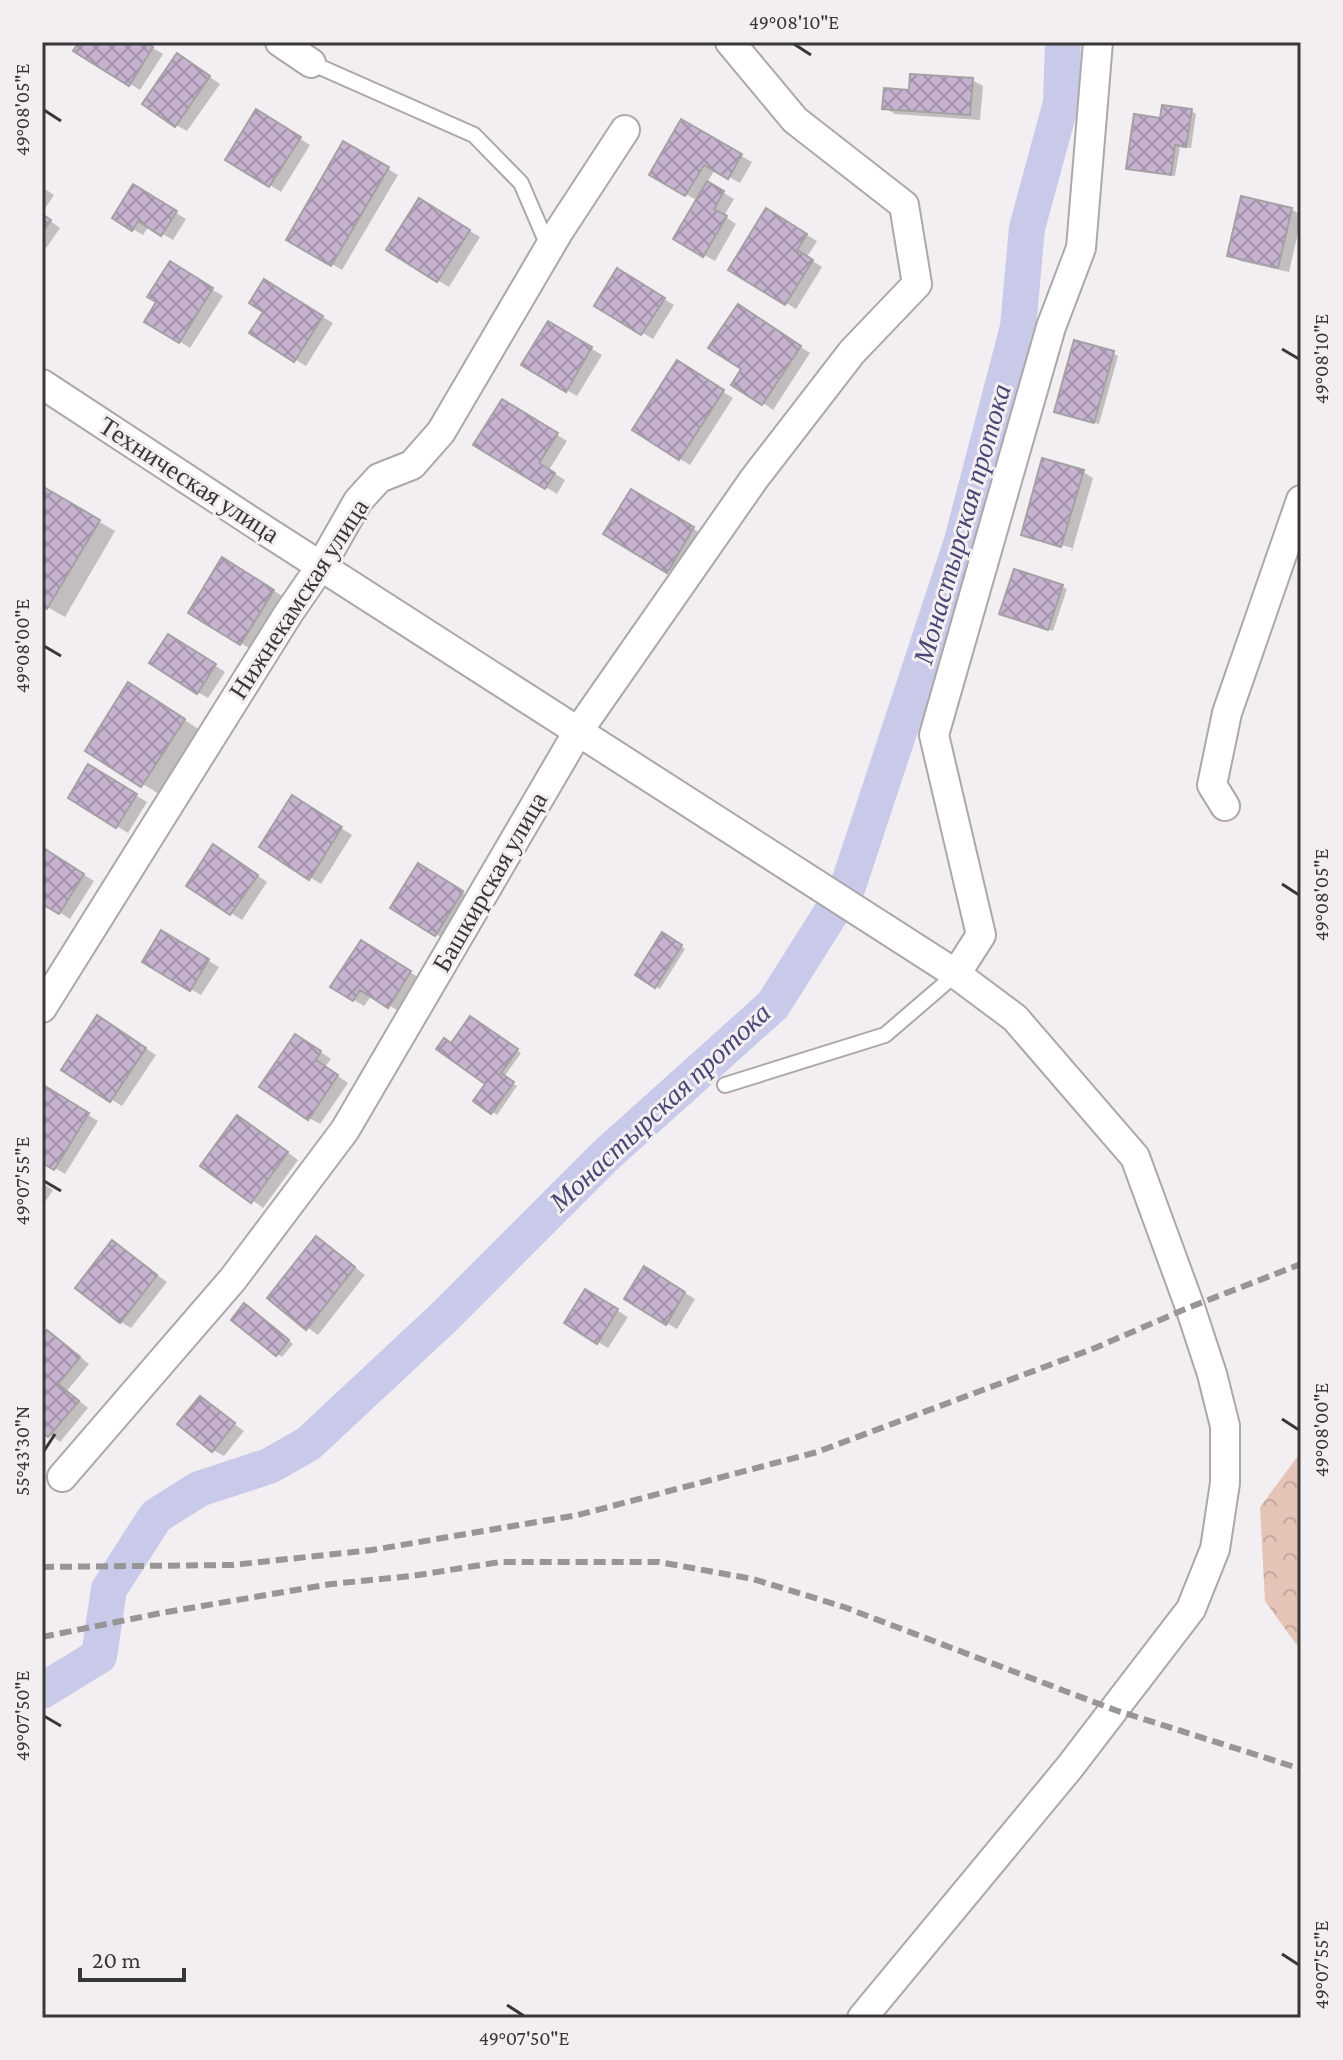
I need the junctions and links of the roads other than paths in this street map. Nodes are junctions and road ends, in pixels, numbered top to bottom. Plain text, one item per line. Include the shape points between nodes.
1 (280, 42) edge
2 (730, 42) edge
3 (1098, 42) edge
4 (311, 63) joint
5 (625, 130) dead end
6 (550, 248) junction
7 (42, 384) edge
8 (1301, 500) edge
9 (321, 566) junction
10 (579, 730) junction
11 (1225, 806) dead end
12 (956, 974) junction
13 (42, 1008) edge
14 (725, 1085) dead end
15 (62, 1477) dead end
16 (862, 2018) edge

1 - 4 street
2 - 10 street, Башкирская улица via 795,120 904,205 917,284 852,352 763,468
3 - 12 street via 1081,248 1051,327 934,735 981,935
4 - 6 lane via 474,135 521,183
5 - 6 street, Нижнекамская улица
6 - 9 street, Нижнекамская улица via 441,432 412,465 379,478 358,501
7 - 9 street, Техническая улица
8 - 11 street via 1227,713 1212,785
9 - 10 street, Техническая улица
9 - 13 street, Нижнекамская улица
10 - 12 street, Техническая улица
10 - 15 street, Башкирская улица via 345,1130 233,1279
12 - 14 lane via 885,1035
12 - 16 street, Техническая улица via 1015,1018 1135,1157 1212,1374 1225,1426 1225,1483 1215,1549 1191,1609 1069,1768

